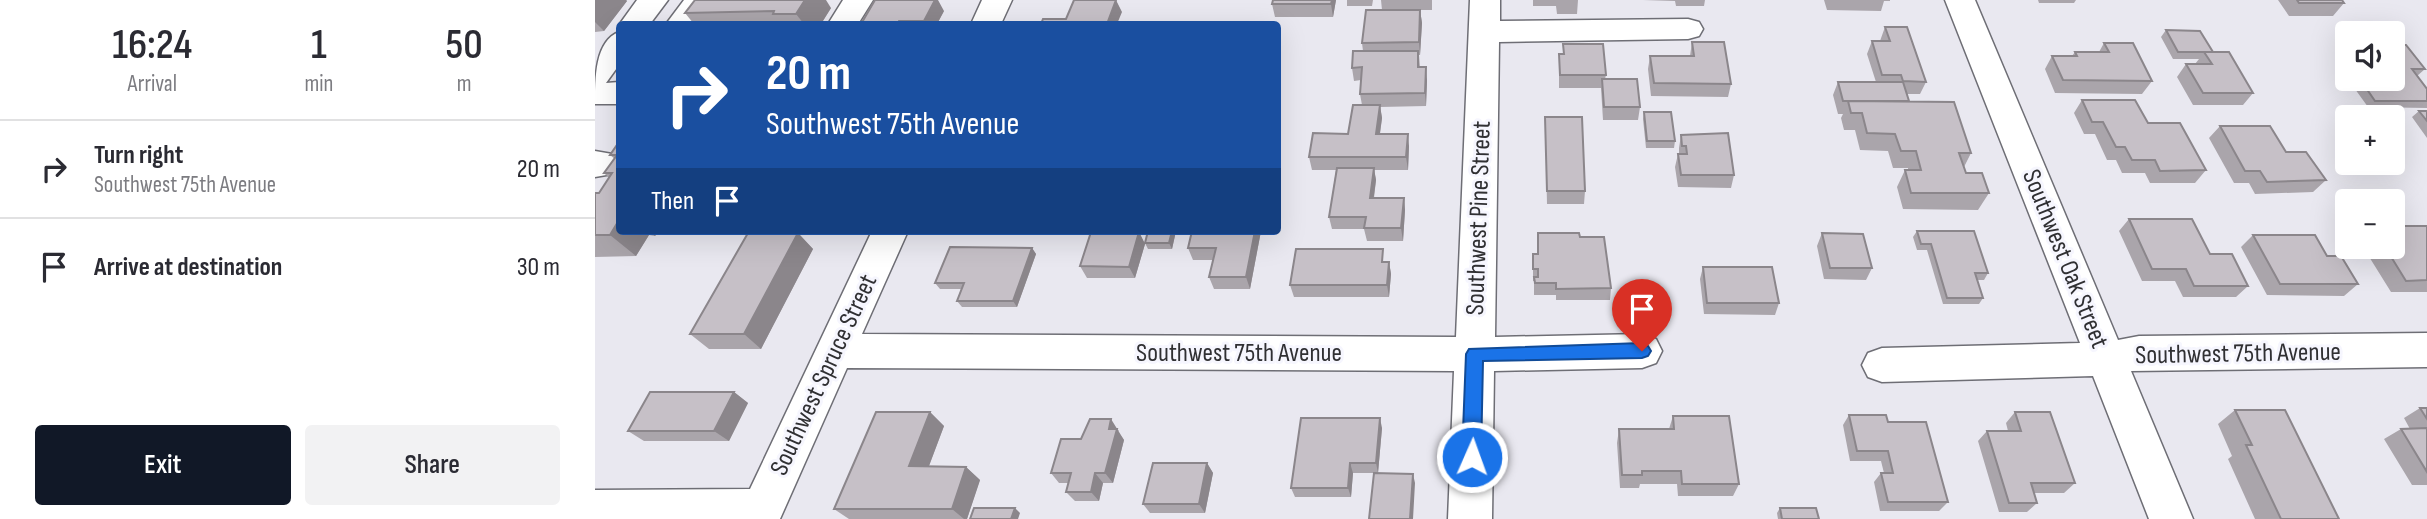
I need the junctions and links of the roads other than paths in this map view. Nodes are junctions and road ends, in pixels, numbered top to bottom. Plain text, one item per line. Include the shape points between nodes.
1 (653, 0) edge
2 (700, 0) edge
3 (858, 0) edge
4 (997, 0) edge
5 (1960, 0) edge
6 (1485, 16) edge
7 (636, 21) edge
8 (683, 21) edge
9 (845, 21) edge
10 (987, 21) edge
11 (1688, 29) dead end
12 (616, 47) edge
13 (595, 75) edge
14 (595, 92) edge
15 (616, 93) edge
16 (888, 235) edge
17 (2427, 350) edge
18 (835, 351) junction
19 (1642, 351) dead end
20 (1475, 354) junction
21 (2106, 359) junction
22 (1882, 365) dead end
23 (595, 511) edge
24 (760, 515) edge
25 (1470, 519) edge
26 (2171, 519) edge

1 - 7 street
2 - 8 street
3 - 9 street
4 - 10 street
5 - 21 street, Southwest Oak Street
6 - 11 street
6 - 20 street, Southwest Pine Street
12 - 13 street
14 - 15 street
16 - 18 street, Southwest Spruce Street
17 - 21 street, Southwest 75th Avenue via 2139,353
18 - 20 street, Southwest 75th Avenue
18 - 24 street, Southwest Spruce Street
19 - 20 street, Southwest 75th Avenue
20 - 25 street, Southwest Pine Street
21 - 22 street, Southwest 75th Avenue
21 - 26 street, Southwest Oak Street
23 - 24 street

